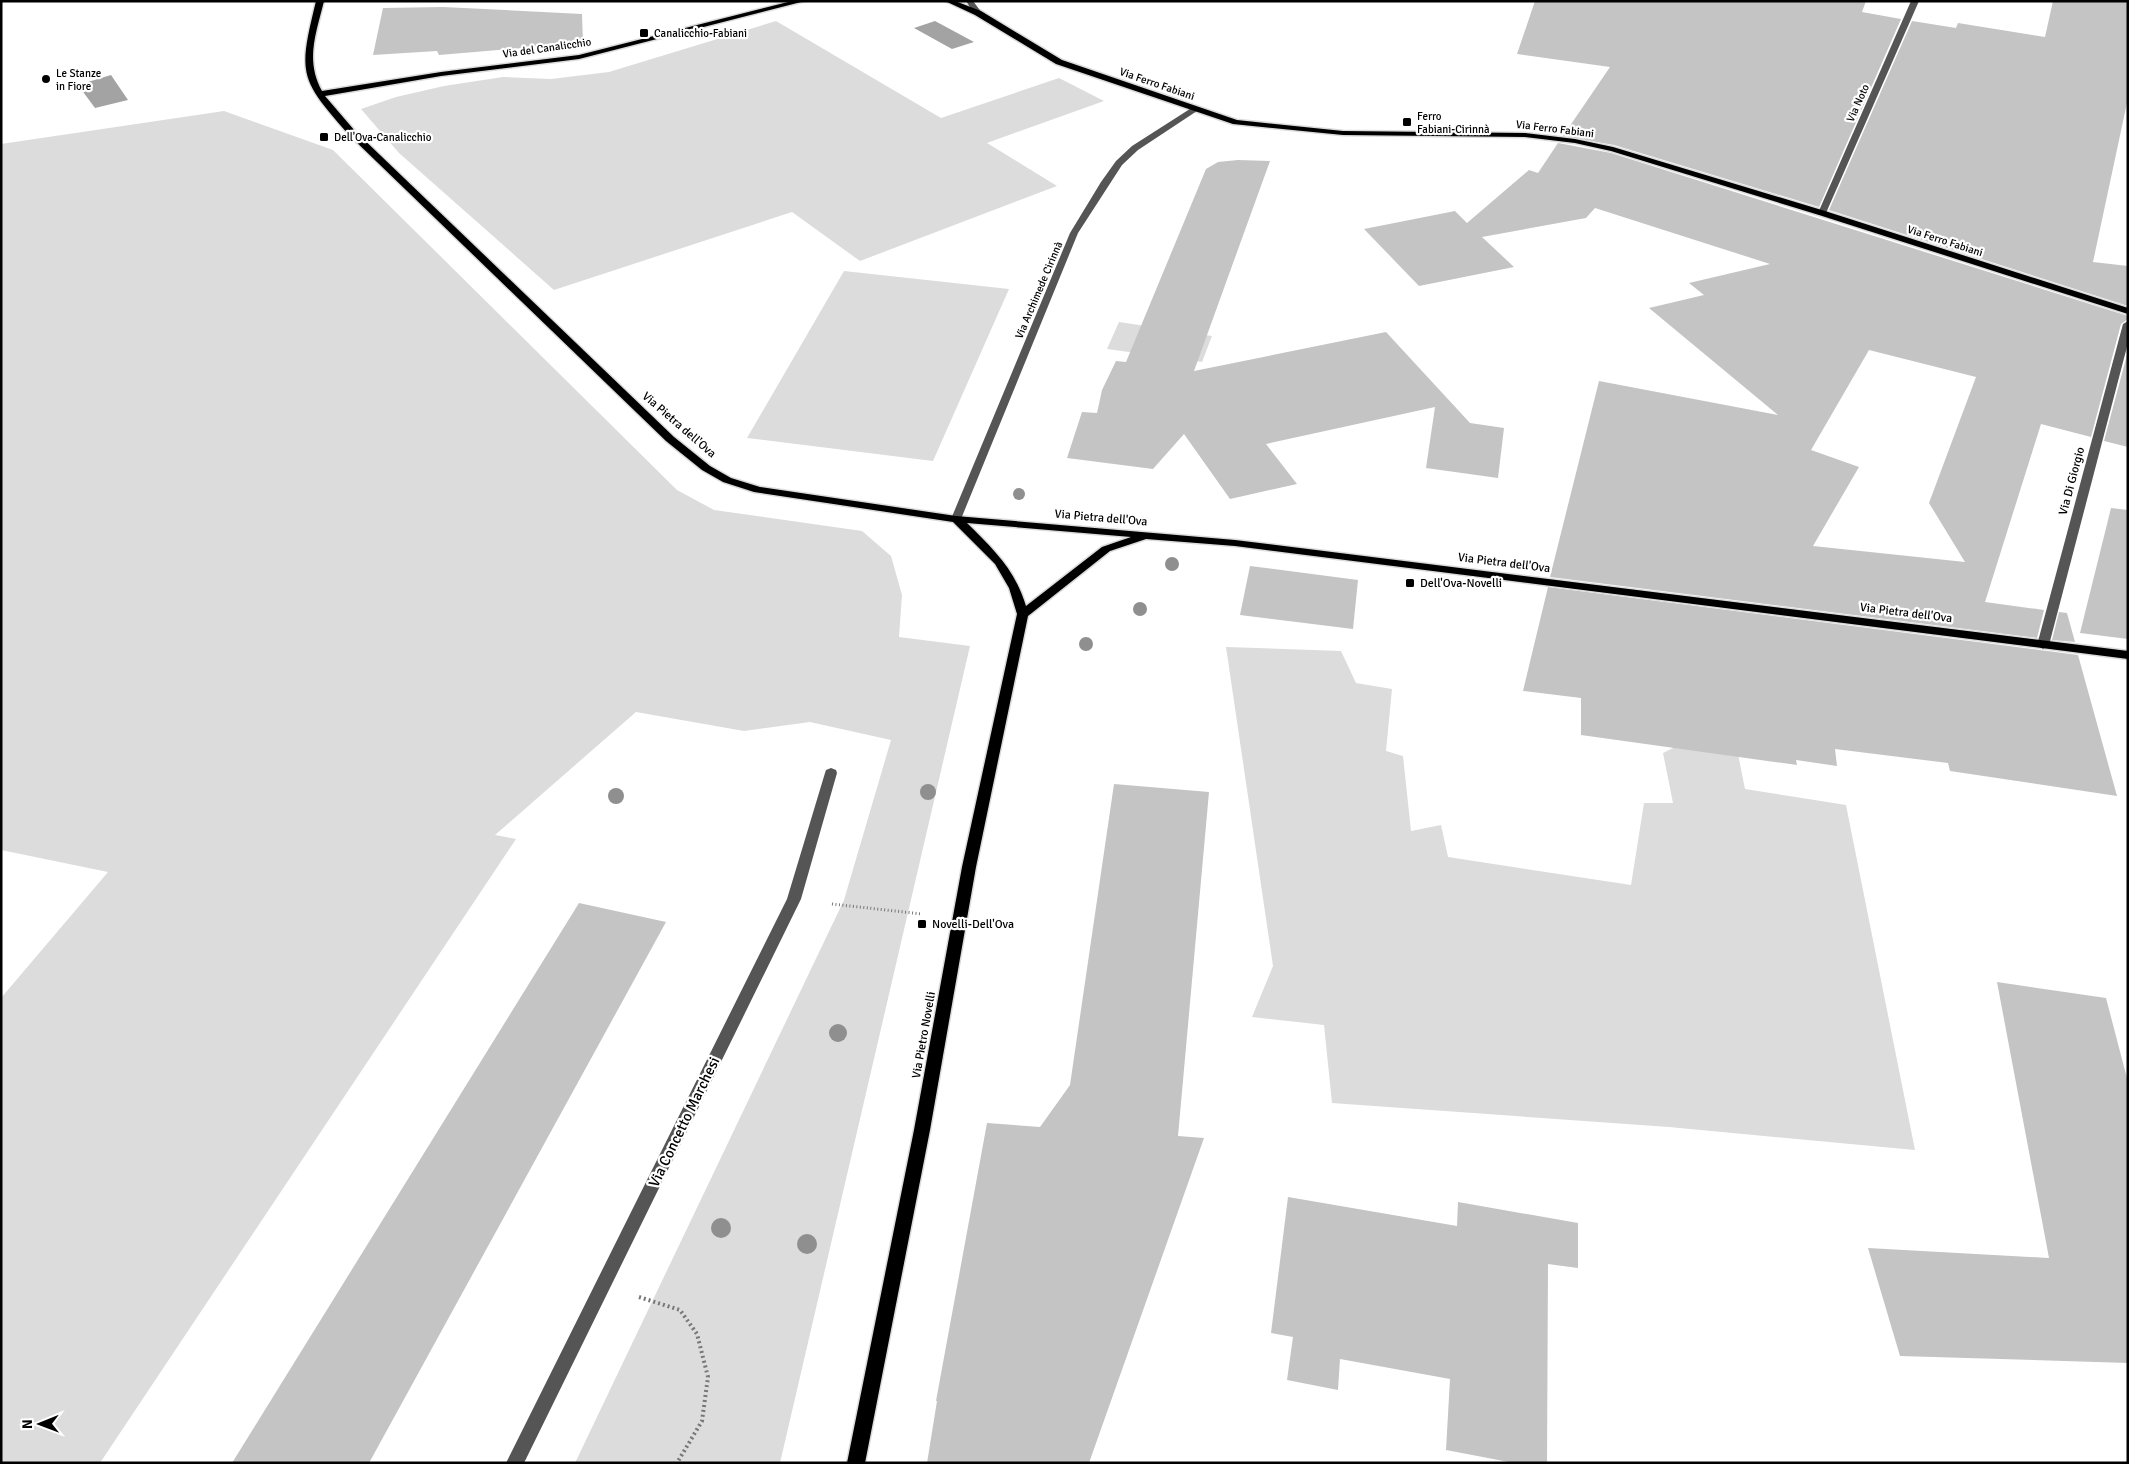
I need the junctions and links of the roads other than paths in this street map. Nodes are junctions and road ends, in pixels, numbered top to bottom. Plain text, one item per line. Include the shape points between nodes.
1 (320, 1) edge
2 (802, 1) edge
3 (948, 1) edge
4 (969, 1) edge
5 (1915, 1) edge
6 (978, 13) junction
7 (320, 94) junction
8 (1196, 109) junction
9 (1822, 213) junction
10 (2128, 311) edge
11 (2128, 324) edge
12 (956, 519) junction
13 (1147, 536) junction
14 (1023, 614) junction
15 (2043, 644) junction
16 (2128, 655) edge
17 (830, 772) dead end
18 (515, 1463) edge
19 (856, 1463) edge

1 - 7 main road, Via Pietra dell'Ova via 308,62 313,83
2 - 7 main road, Via del Canalicchio via 579,57 441,74
3 - 6 main road, Via Ferro Fabiani
4 - 6 street
5 - 9 street, Via Noto
6 - 8 main road, Via Ferro Fabiani via 1059,62
7 - 12 main road, Via Pietra dell'Ova via 382,165 670,439 706,468 727,480 758,490
8 - 9 main road, Via Ferro Fabiani via 1236,122 1279,128 1343,133 1525,135 1575,141 1613,149
8 - 12 street, Via Archimede Cirinnà via 1135,148 1119,163 1074,233
9 - 10 main road, Via Ferro Fabiani
11 - 15 street, Via Di Giorgio
12 - 13 main road, Via Pietra dell'Ova
12 - 14 main road via 999,562 1015,588
13 - 14 main road via 1106,549
13 - 15 main road, Via Pietra dell'Ova via 1235,543
14 - 19 main road, Via Pietro Novelli via 960,918
15 - 16 main road, Via Pietra dell'Ova
17 - 18 street, Via Concetto Marchesi via 794,899

